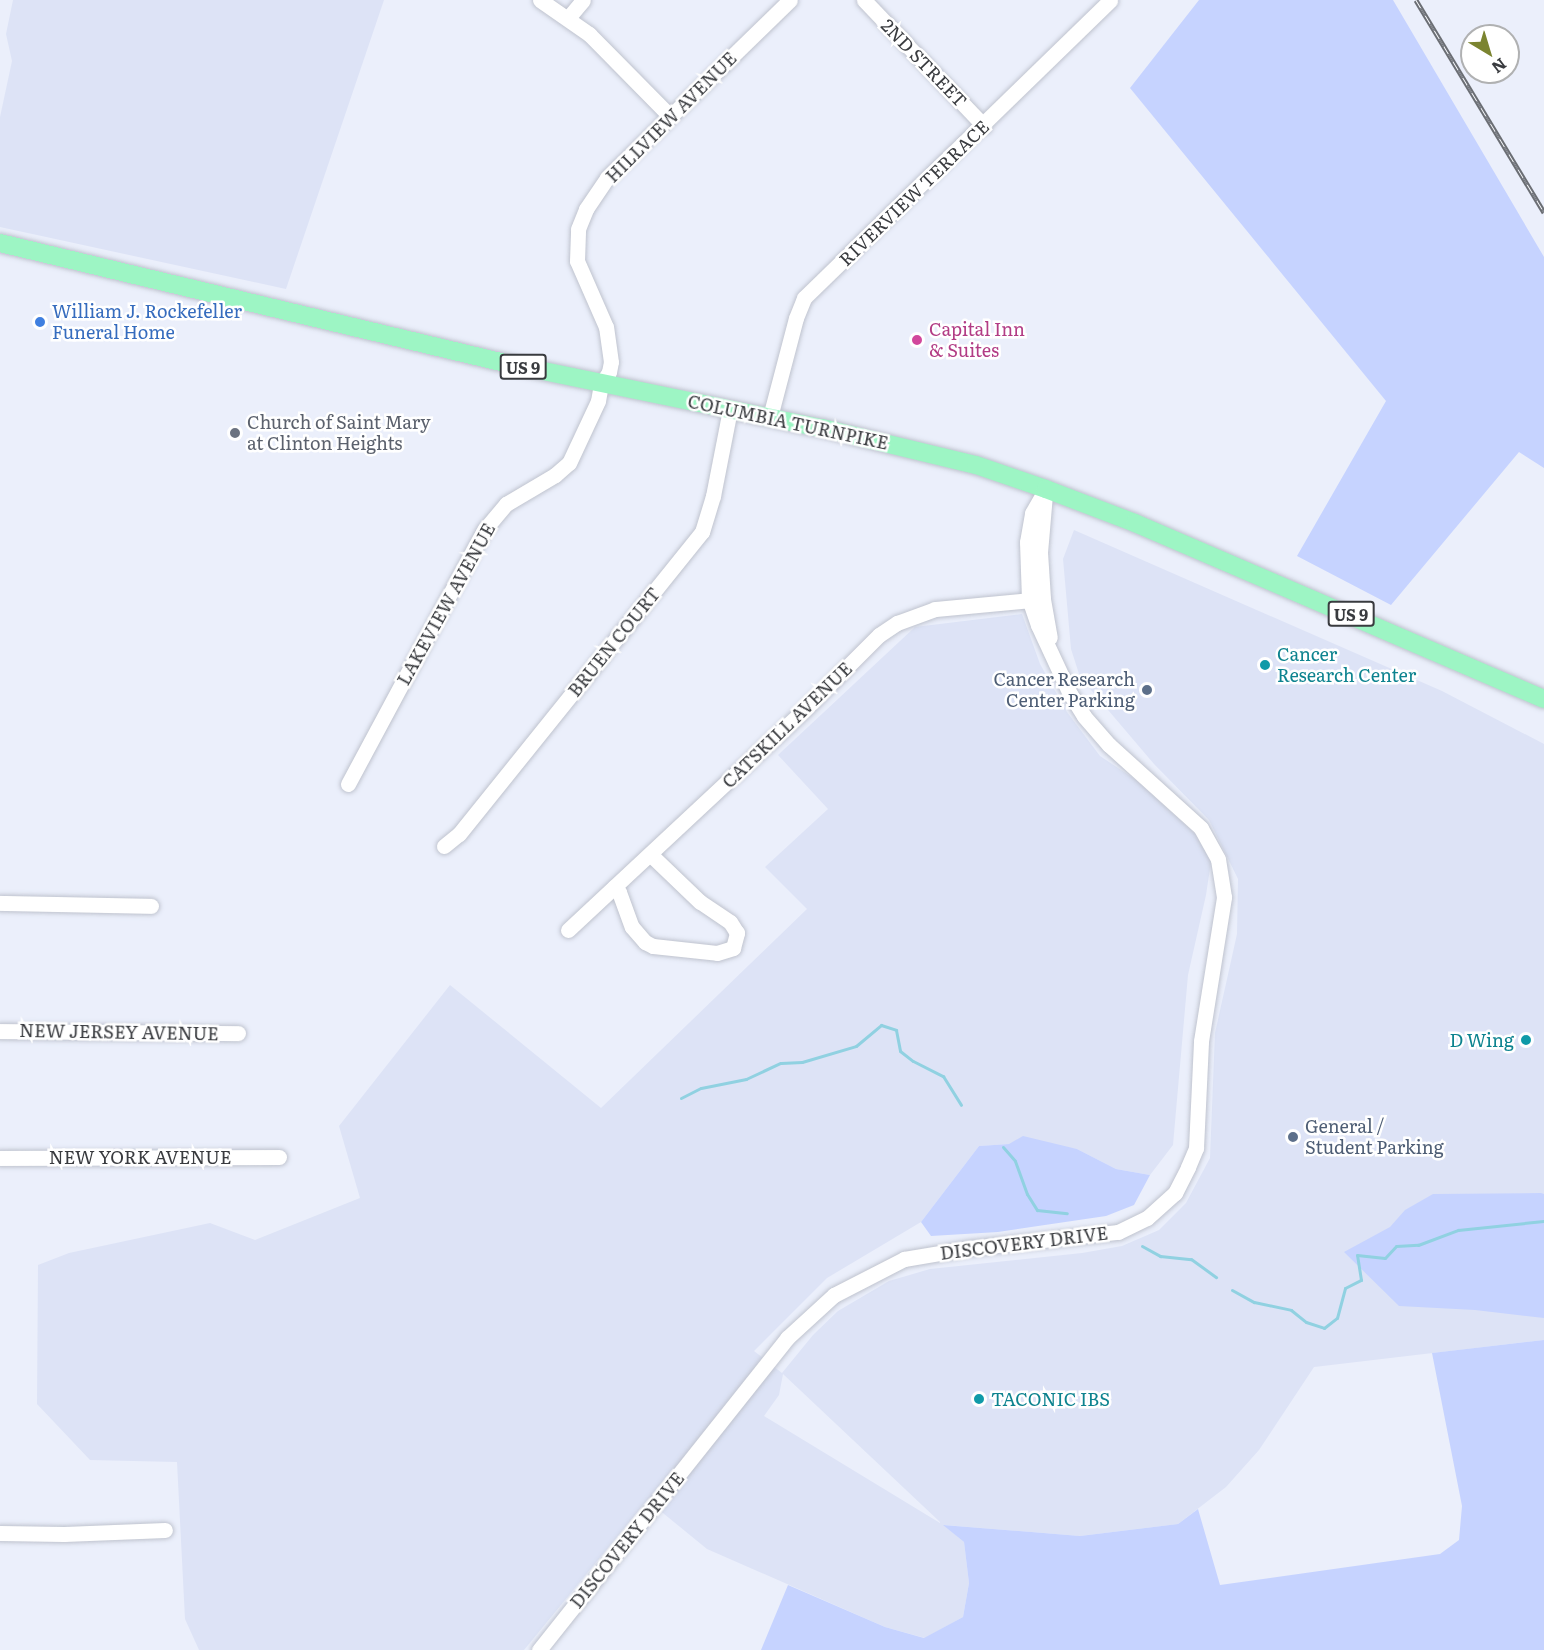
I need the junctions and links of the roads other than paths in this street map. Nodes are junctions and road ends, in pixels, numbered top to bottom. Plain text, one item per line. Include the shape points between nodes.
1 (540, 0) edge
2 (583, 0) edge
3 (790, 0) edge
4 (864, 0) edge
5 (1110, 0) edge
6 (568, 18) junction
7 (670, 116) junction
8 (984, 126) junction
9 (0, 243) edge
10 (601, 384) junction
11 (730, 410) junction
12 (770, 417) junction
13 (1046, 489) junction
14 (1036, 599) junction
15 (1544, 699) edge
16 (348, 784) dead end
17 (444, 846) dead end
18 (650, 854) junction
19 (614, 887) junction
20 (0, 903) edge
21 (152, 906) dead end
22 (568, 930) dead end
23 (0, 1031) edge
24 (238, 1033) dead end
25 (279, 1157) dead end
26 (0, 1158) edge
27 (165, 1530) dead end
28 (0, 1533) edge
29 (539, 1650) edge

1 - 6 street
2 - 6 street
3 - 7 street, HILLVIEW AVENUE
4 - 8 street, 2ND STREET
5 - 8 street, RIVERVIEW TERRACE
6 - 7 street via 589,34
7 - 10 street, HILLVIEW AVENUE via 607,178 578,229 577,261 609,340 611,362
8 - 12 street, RIVERVIEW TERRACE via 804,298
9 - 10 main road, COLUMBIA TURNPIKE / US 9
10 - 11 main road, COLUMBIA TURNPIKE / US 9
10 - 16 street, LAKEVIEW AVENUE via 598,401 569,463 506,504 485,529
11 - 12 main road, COLUMBIA TURNPIKE / US 9
11 - 17 street, BRUEN COURT via 702,532 459,834
12 - 13 main road, COLUMBIA TURNPIKE / US 9 via 931,453
13 - 14 street, DISCOVERY DRIVE via 1032,513 1027,542
13 - 15 main road, COLUMBIA TURNPIKE / US 9 via 1305,594
14 - 18 street, CATSKILL AVENUE via 934,609 905,619 879,635
14 - 29 street, DISCOVERY DRIVE via 1053,657 1084,716 1116,752 1201,828 1218,860 1223,906 1204,1016 1197,1138 1188,1167 1174,1193 1147,1218 1118,1232 904,1259 834,1295 787,1338
18 - 19 street, CATSKILL AVENUE
18 - 19 street via 700,902 730,922 737,933 733,948 717,953 645,942 632,927
19 - 22 street, CATSKILL AVENUE
20 - 21 street
23 - 24 street, NEW JERSEY AVENUE
25 - 26 street, NEW YORK AVENUE
27 - 28 street

